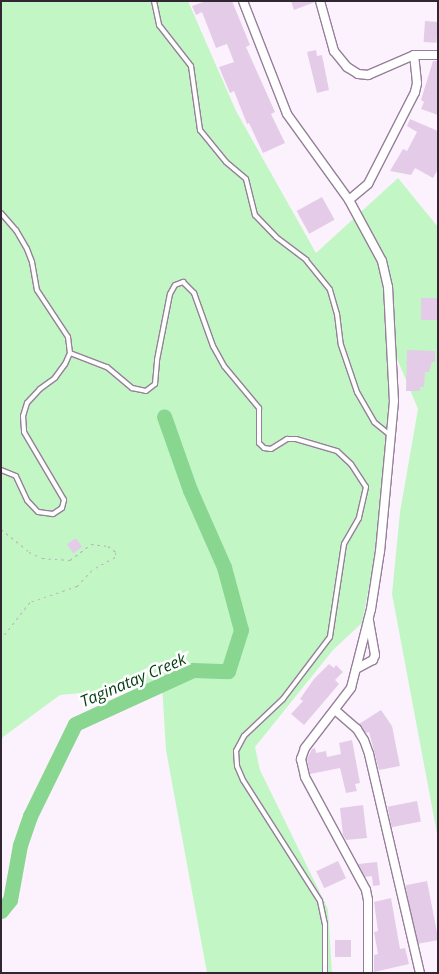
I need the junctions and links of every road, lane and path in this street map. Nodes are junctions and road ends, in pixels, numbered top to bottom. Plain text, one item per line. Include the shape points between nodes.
1 (154, 1) edge
2 (243, 1) edge
3 (320, 1) edge
4 (414, 55) junction
5 (438, 56) edge
6 (349, 200) junction
7 (1, 213) edge
8 (70, 353) junction
9 (390, 435) junction
10 (1, 470) edge
11 (1, 529) edge
12 (369, 618) junction
13 (1, 639) edge
14 (356, 669) junction
15 (335, 710) junction
16 (325, 973) edge
17 (368, 973) edge
18 (420, 973) edge

1 - 9 lane via 159,25 191,66 200,130 226,162 246,179 255,215 276,237 306,260 330,290 341,344 357,392 374,422
2 - 6 street via 287,114
3 - 4 street via 334,51 347,67 358,74 368,75
4 - 5 street
4 - 6 street via 415,92 368,184
6 - 9 street via 382,261 388,287 394,379
7 - 8 lane via 27,249 37,290 68,337
8 - 10 lane via 55,378 28,403 23,416 24,432 64,500 62,508 53,514 38,512 16,476
8 - 16 lane via 107,367 132,388 146,391 155,384 170,294 175,285 183,282 194,293 212,346 224,366 259,408 259,443 271,449 287,438 337,451 351,464 366,487 359,518 344,544 330,637 283,699 244,736 236,751 237,766 243,780 320,900 325,924
9 - 12 street via 380,551
11 - 13 path via 42,558 70,560 91,544 108,546 116,552 115,557 92,570 77,586 30,602
12 - 14 street
12 - 14 street via 375,655 373,660
14 - 15 street via 351,688
15 - 17 street via 305,748 301,769 366,890
15 - 18 street via 356,729 369,754

